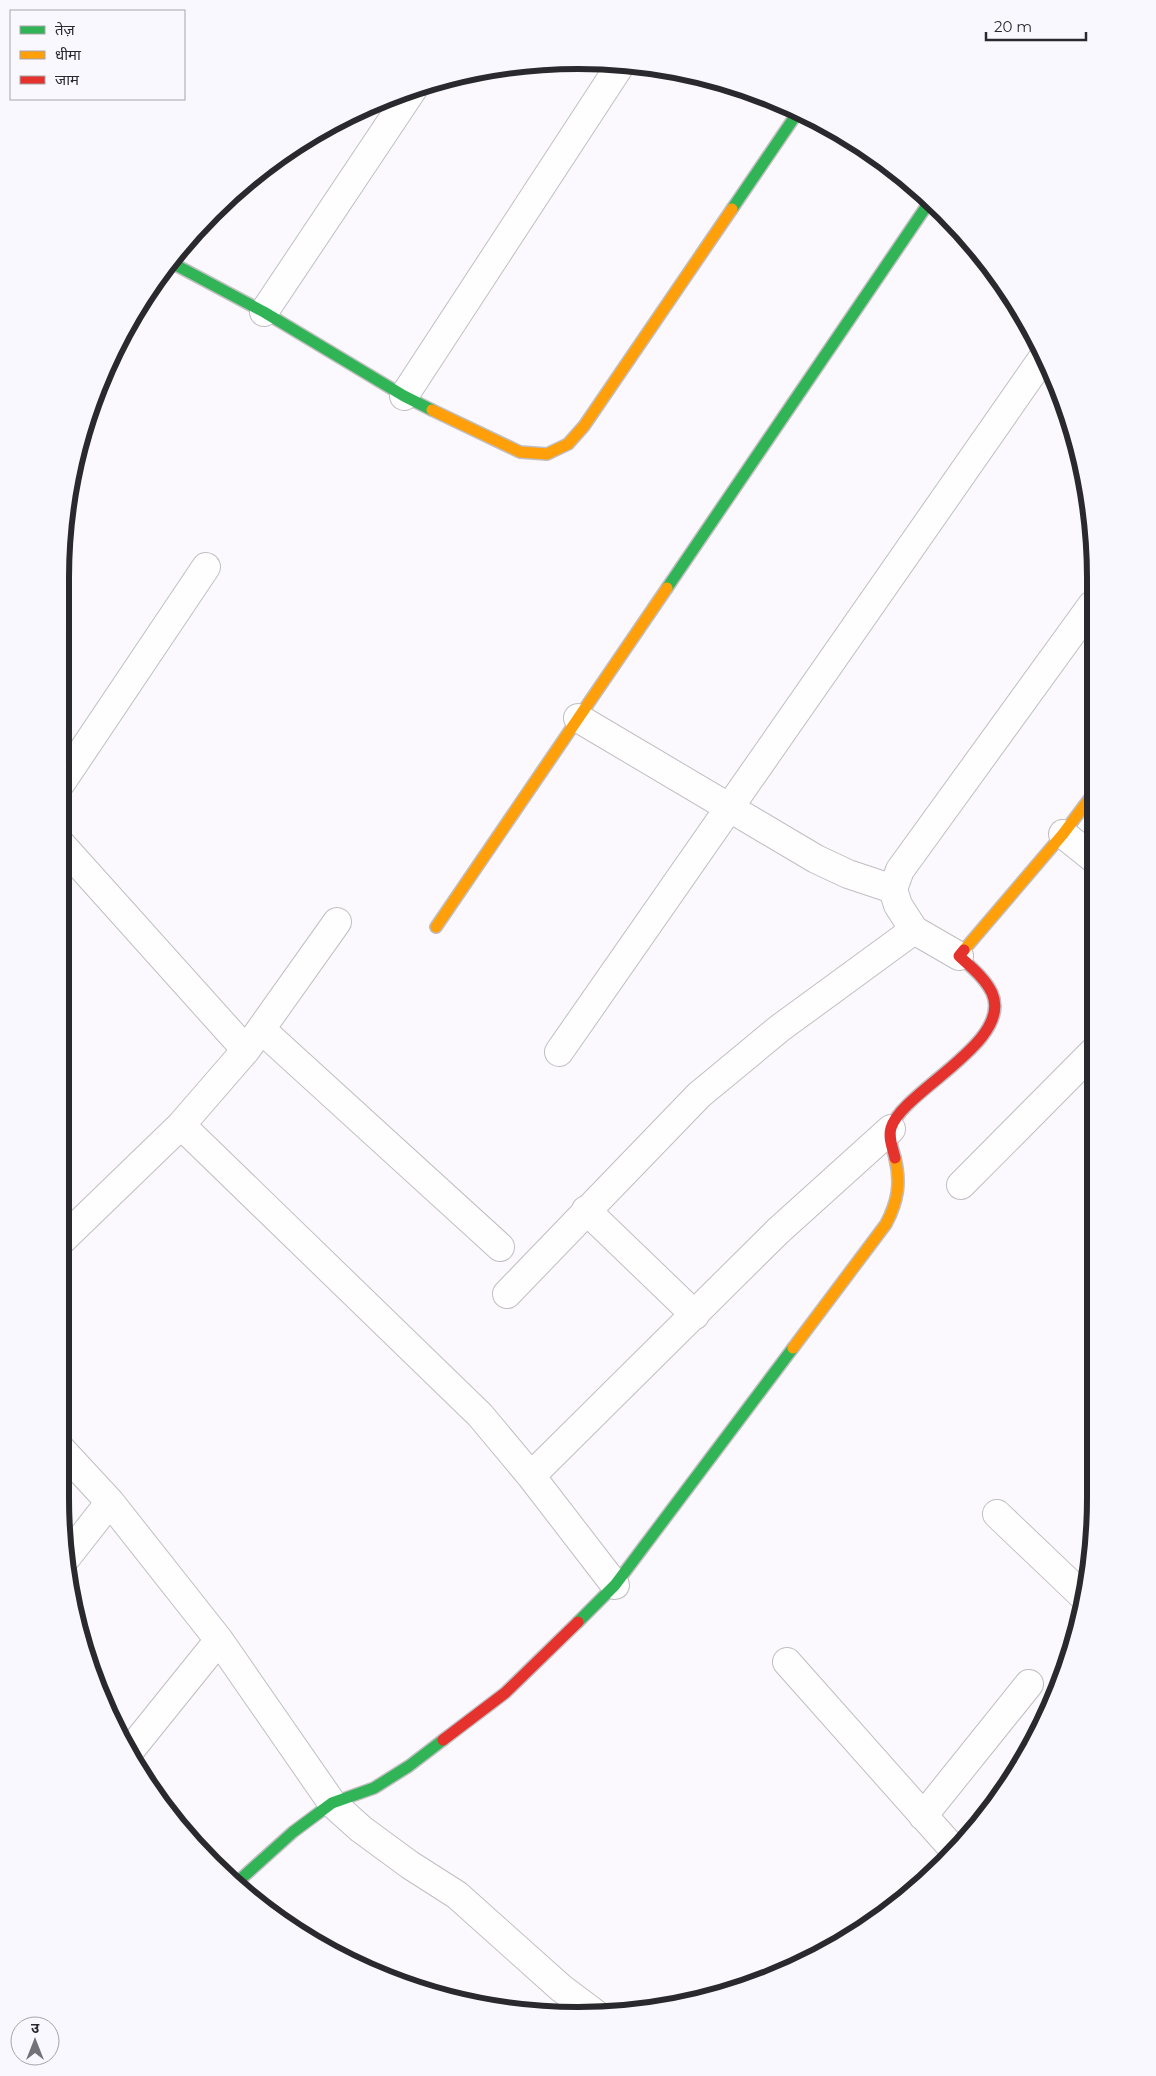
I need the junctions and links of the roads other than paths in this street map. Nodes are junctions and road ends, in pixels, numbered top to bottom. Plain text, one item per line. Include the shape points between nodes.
1 (617, 71) edge
2 (406, 99) edge
3 (794, 117) edge
4 (926, 206) edge
5 (176, 265) edge
6 (264, 312) junction
7 (1039, 362) edge
8 (404, 396) junction
9 (206, 567) dead end
10 (1087, 612) edge
11 (578, 718) junction
12 (69, 771) edge
13 (1087, 801) edge
14 (729, 808) junction
15 (1063, 834) junction
16 (69, 852) edge
17 (1087, 853) edge
18 (893, 889) junction
19 (337, 922) dead end
20 (436, 927) dead end
21 (914, 930) junction
22 (959, 956) junction
23 (254, 1040) junction
24 (559, 1052) dead end
25 (1087, 1058) edge
26 (181, 1125) junction
27 (891, 1129) junction
28 (961, 1185) dead end
29 (586, 1210) junction
30 (69, 1233) edge
31 (500, 1247) dead end
32 (506, 1294) dead end
33 (694, 1315) junction
34 (69, 1458) edge
35 (531, 1476) junction
36 (110, 1502) junction
37 (998, 1514) dead end
38 (72, 1551) edge
39 (615, 1585) junction
40 (1078, 1591) edge
41 (218, 1640) junction
42 (787, 1662) dead end
43 (1029, 1684) dead end
44 (133, 1746) edge
45 (332, 1803) junction
46 (923, 1816) junction
47 (950, 1846) edge
48 (240, 1879) edge
49 (586, 2007) edge

1 - 8 street
2 - 6 street
3 - 8 street via 584,426 568,444 547,454 520,452
4 - 11 street
5 - 6 street
6 - 8 street
7 - 14 street
9 - 12 street
10 - 18 street via 900,870
11 - 14 street
11 - 20 street
13 - 15 street
14 - 18 street via 816,859
14 - 24 street
15 - 17 street
15 - 22 street
16 - 23 street
18 - 21 street via 898,905
19 - 23 street
21 - 22 street
21 - 29 street via 780,1028 699,1095
22 - 27 street via 989,986 996,1002 992,1020 979,1042 904,1110
23 - 26 street
23 - 31 street
25 - 28 street
26 - 30 street
26 - 35 street via 480,1415
27 - 33 street via 778,1231
27 - 39 street via 899,1178 898,1200 886,1224
29 - 32 street
29 - 33 street
33 - 35 street
34 - 36 street
35 - 39 street
36 - 38 street
36 - 41 street
37 - 40 street
39 - 45 street via 498,1698 395,1775 374,1788
41 - 44 street
41 - 45 street
42 - 46 street
43 - 46 street
45 - 48 street via 293,1832
45 - 49 street via 361,1829 457,1895
46 - 47 street

